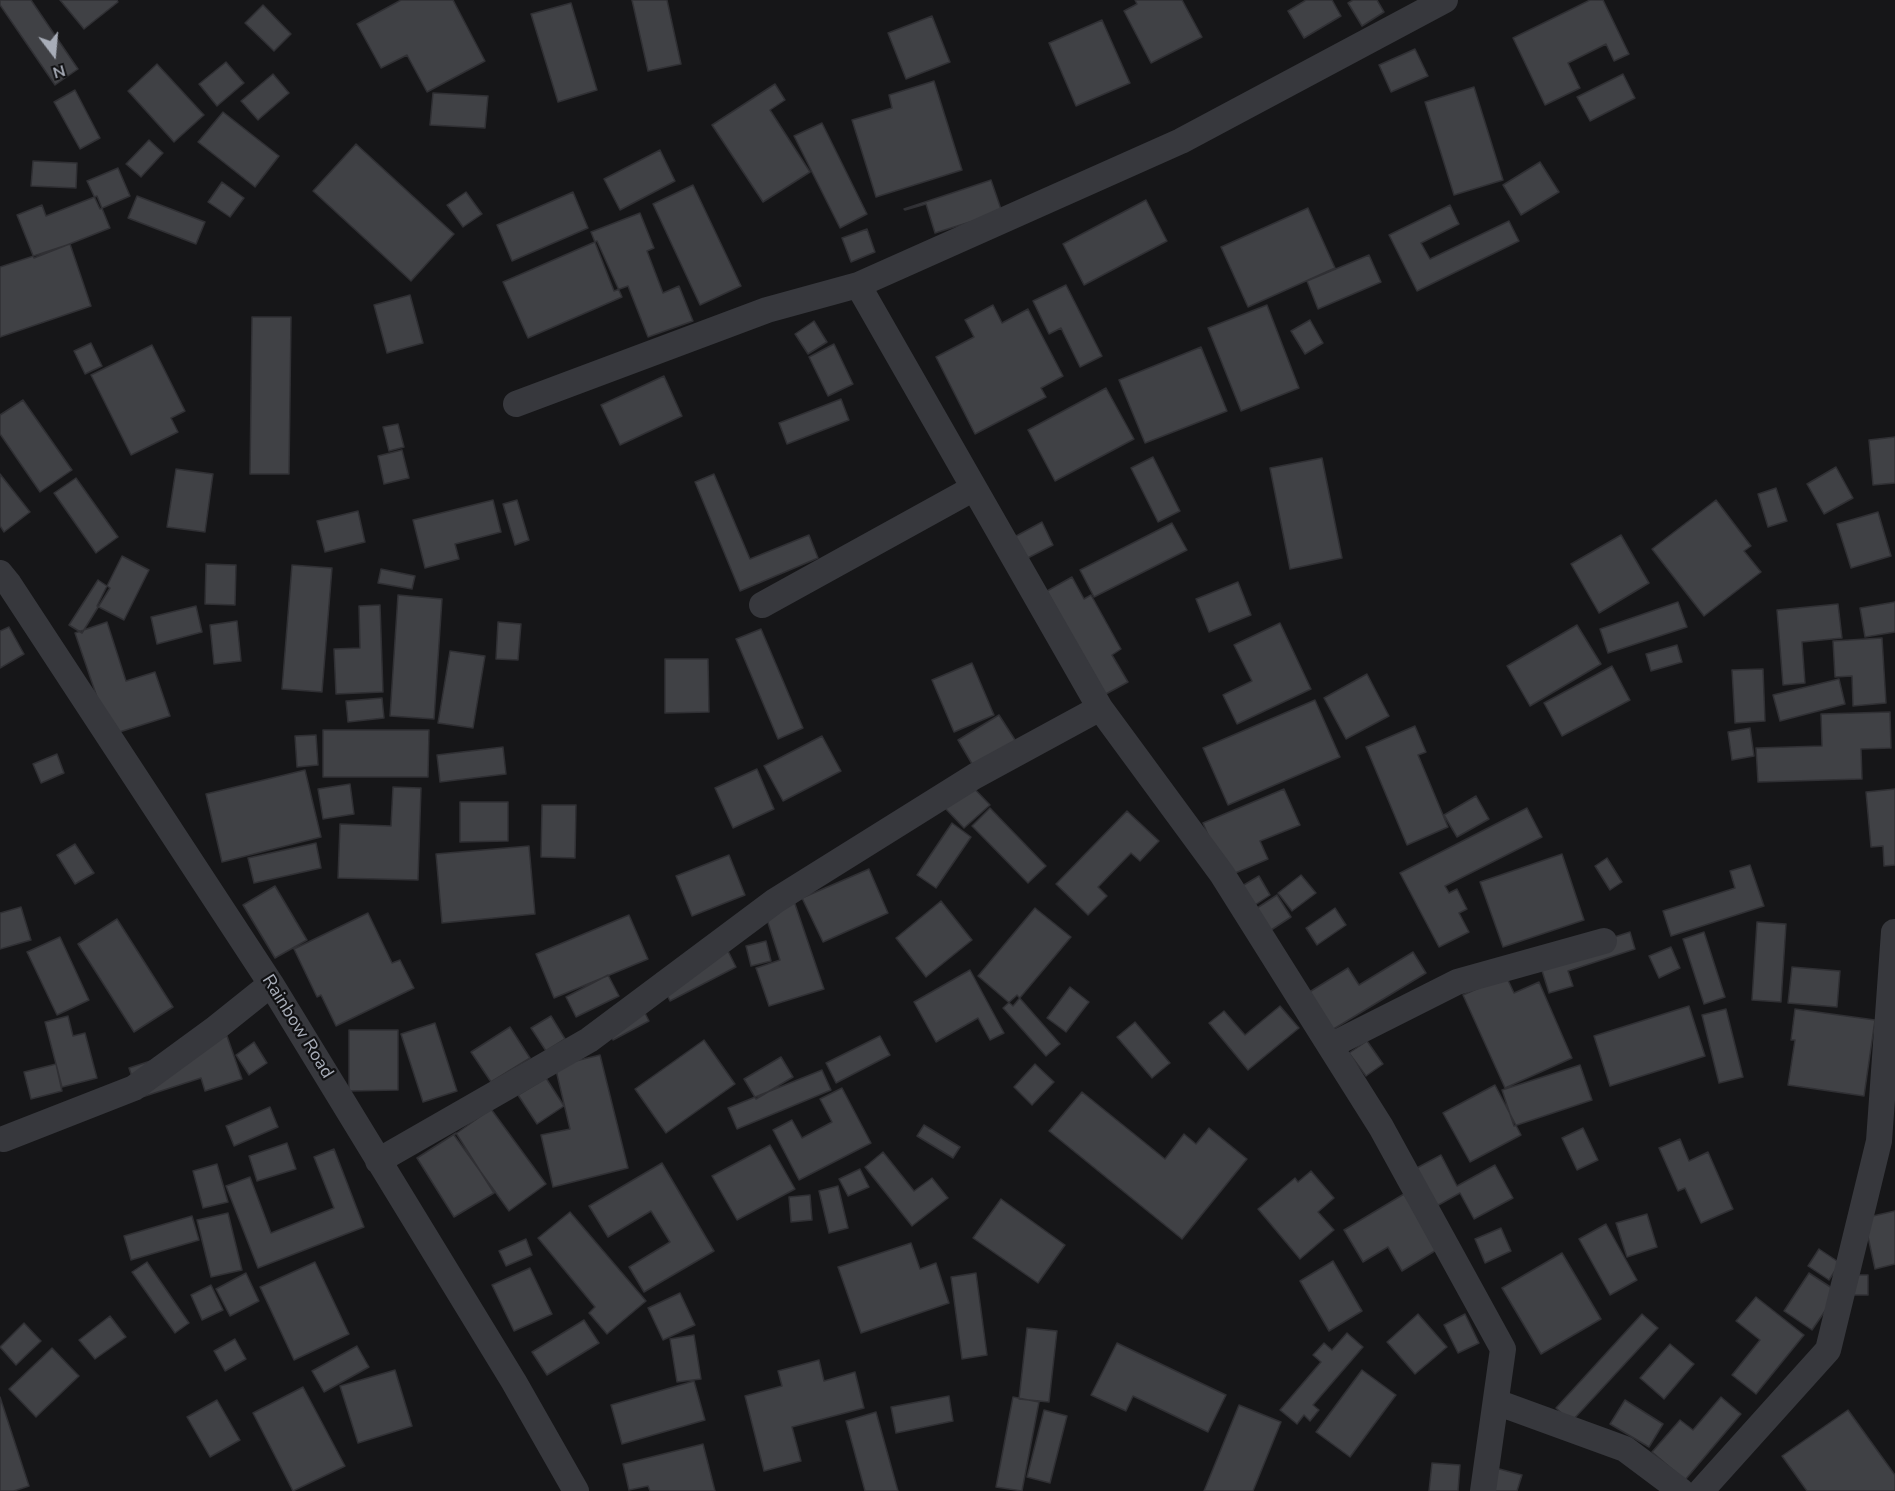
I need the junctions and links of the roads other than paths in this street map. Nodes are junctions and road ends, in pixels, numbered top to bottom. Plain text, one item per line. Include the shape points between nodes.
1 (1445, 0) edge
2 (858, 285) junction
3 (516, 404) dead end
4 (974, 488) junction
5 (0, 573) edge
6 (762, 605) dead end
7 (1100, 708) junction
8 (1894, 932) edge
9 (1604, 941) dead end
10 (271, 984) junction
11 (1330, 1046) junction
12 (4, 1139) dead end
13 (378, 1161) junction
14 (1496, 1402) junction
15 (576, 1491) edge
16 (1483, 1491) edge
17 (1681, 1491) edge
18 (1701, 1491) edge

1 - 2 street via 1181,141
2 - 3 street via 767,310
2 - 4 street
4 - 6 street
4 - 7 street
5 - 10 street, Rainbow Road
7 - 11 street via 1222,874
7 - 13 street via 975,776 775,901 589,1040
8 - 18 street via 1879,1141 1828,1350
9 - 11 street via 1457,982
10 - 12 street via 134,1088
10 - 13 street, Rainbow Road
11 - 14 street via 1381,1127 1503,1349
13 - 15 street, Rainbow Road
14 - 16 street
14 - 17 street via 1625,1449

